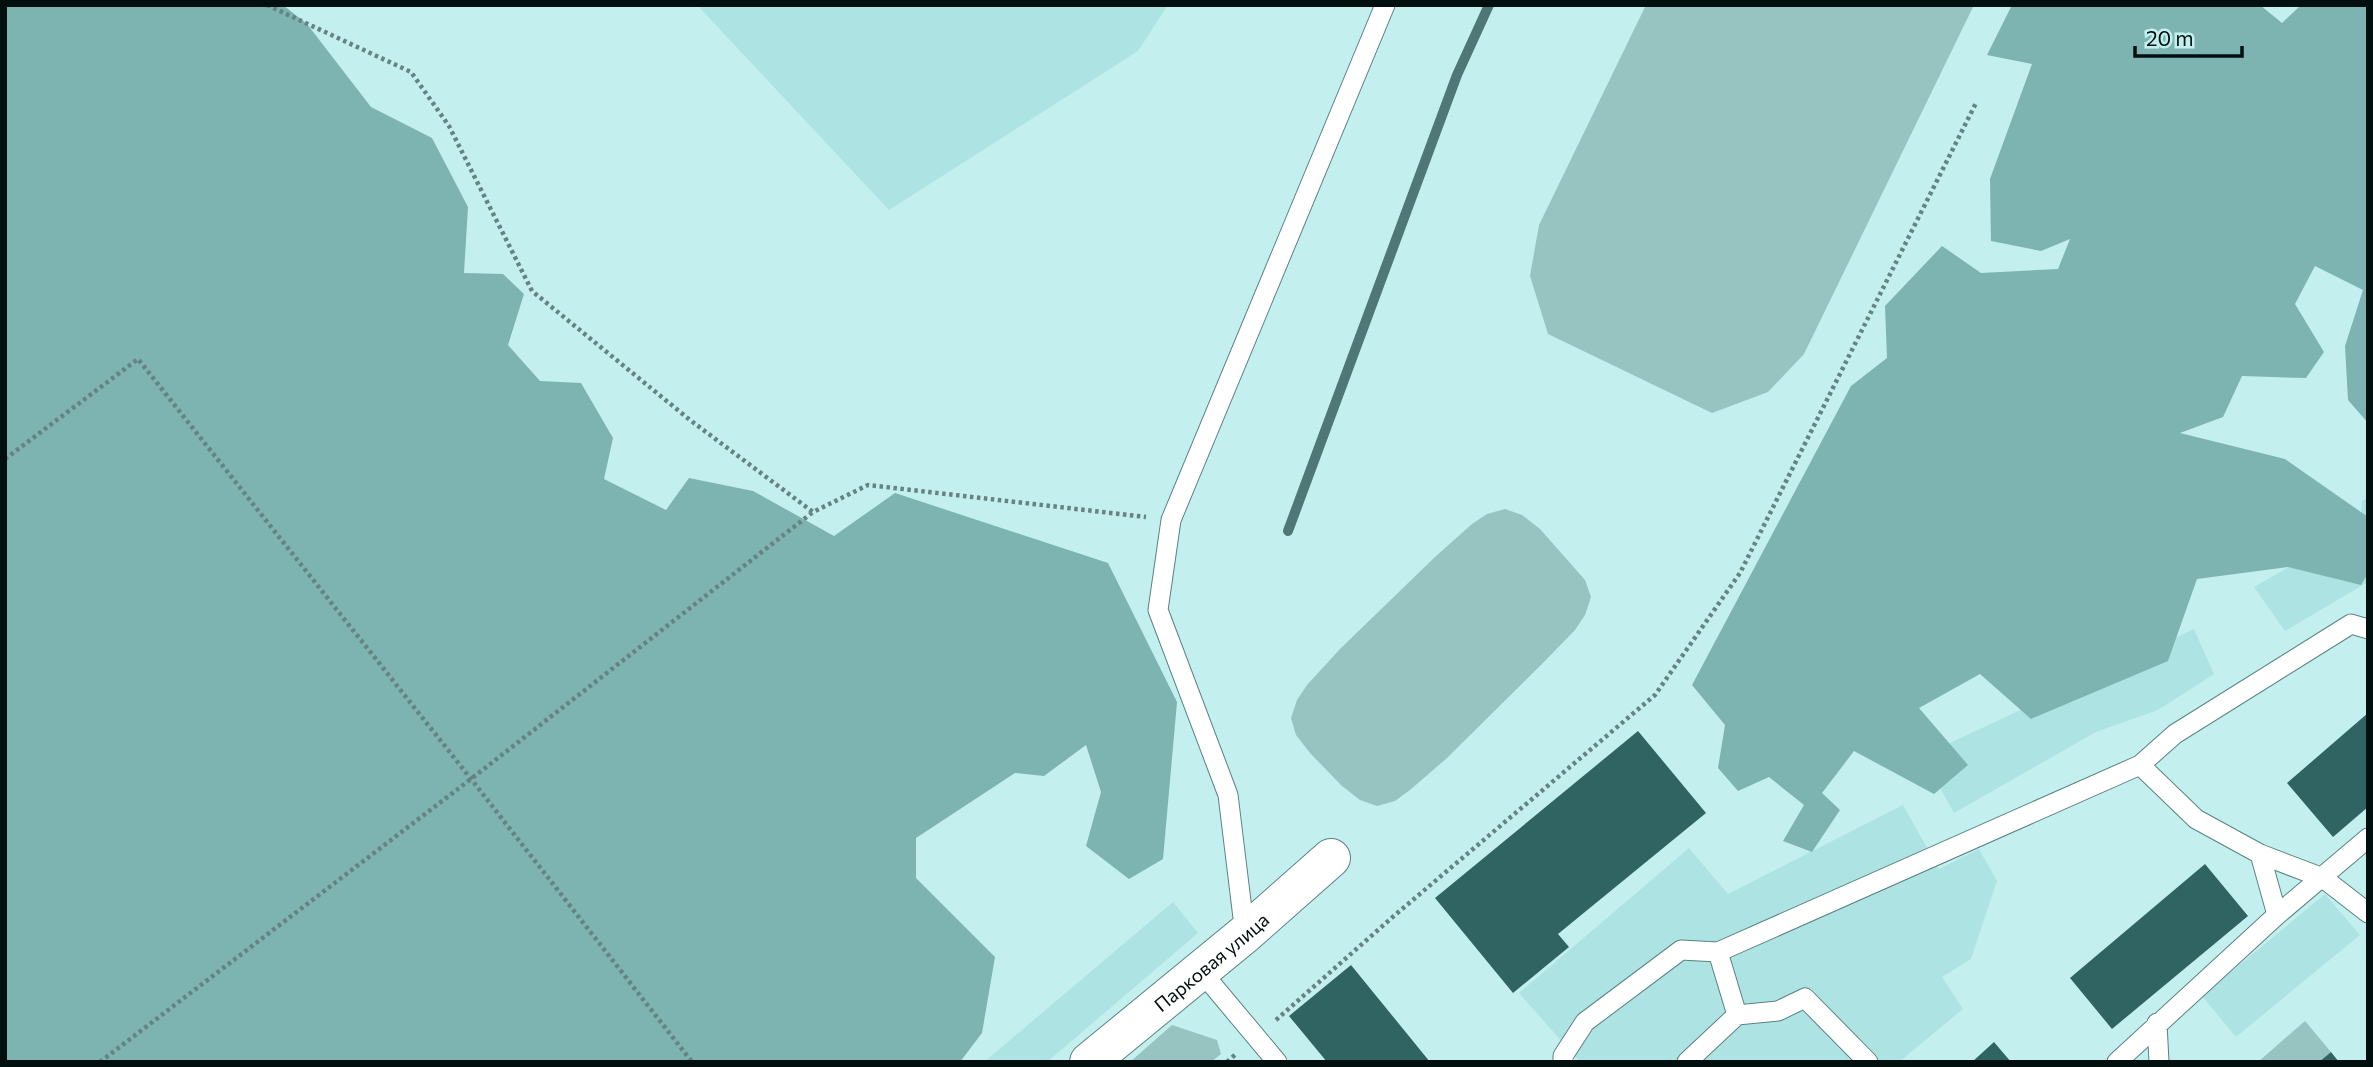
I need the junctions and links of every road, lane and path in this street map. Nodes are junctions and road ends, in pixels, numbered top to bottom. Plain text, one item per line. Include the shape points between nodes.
1 (267, 5) edge
2 (1385, 5) edge
3 (1976, 103) dead end
4 (5, 459) edge
5 (813, 512) junction
6 (1171, 520) junction
7 (2362, 623) edge
8 (2140, 765) junction
9 (471, 779) junction
10 (2368, 838) edge
11 (2259, 854) junction
12 (1331, 858) dead end
13 (2323, 878) junction
14 (2368, 913) edge
15 (2277, 915) junction
16 (1245, 934) junction
17 (1718, 952) junction
18 (1200, 970) junction
19 (1737, 1015) junction
20 (2157, 1023) junction
21 (1256, 1037) junction
22 (100, 1062) edge
23 (692, 1062) edge
24 (1089, 1062) edge
25 (1227, 1062) edge
26 (1277, 1062) edge
27 (1563, 1062) edge
28 (1687, 1062) edge
29 (1868, 1062) edge
30 (2117, 1062) edge
31 (2159, 1062) edge

1 - 5 path via 411,72 449,125 532,291 690,420
2 - 6 lane
3 - 21 path via 1740,573 1655,695
4 - 9 path via 138,359
5 - 6 path via 868,485
5 - 9 path
6 - 16 lane via 1158,610 1228,795
7 - 8 lane via 2175,734
8 - 11 lane via 2196,819
8 - 17 lane
9 - 22 path
9 - 23 path
10 - 13 lane
11 - 13 lane
11 - 15 lane
12 - 16 street, Парковая улица
13 - 14 lane
13 - 15 lane
15 - 20 lane
16 - 18 street, Парковая улица
17 - 19 lane
17 - 27 lane via 1681,950 1585,1022
18 - 21 lane
18 - 24 street, Парковая улица
19 - 28 lane
19 - 29 lane via 1778,1011 1805,998
20 - 30 lane
20 - 31 lane
21 - 25 path
21 - 26 lane

